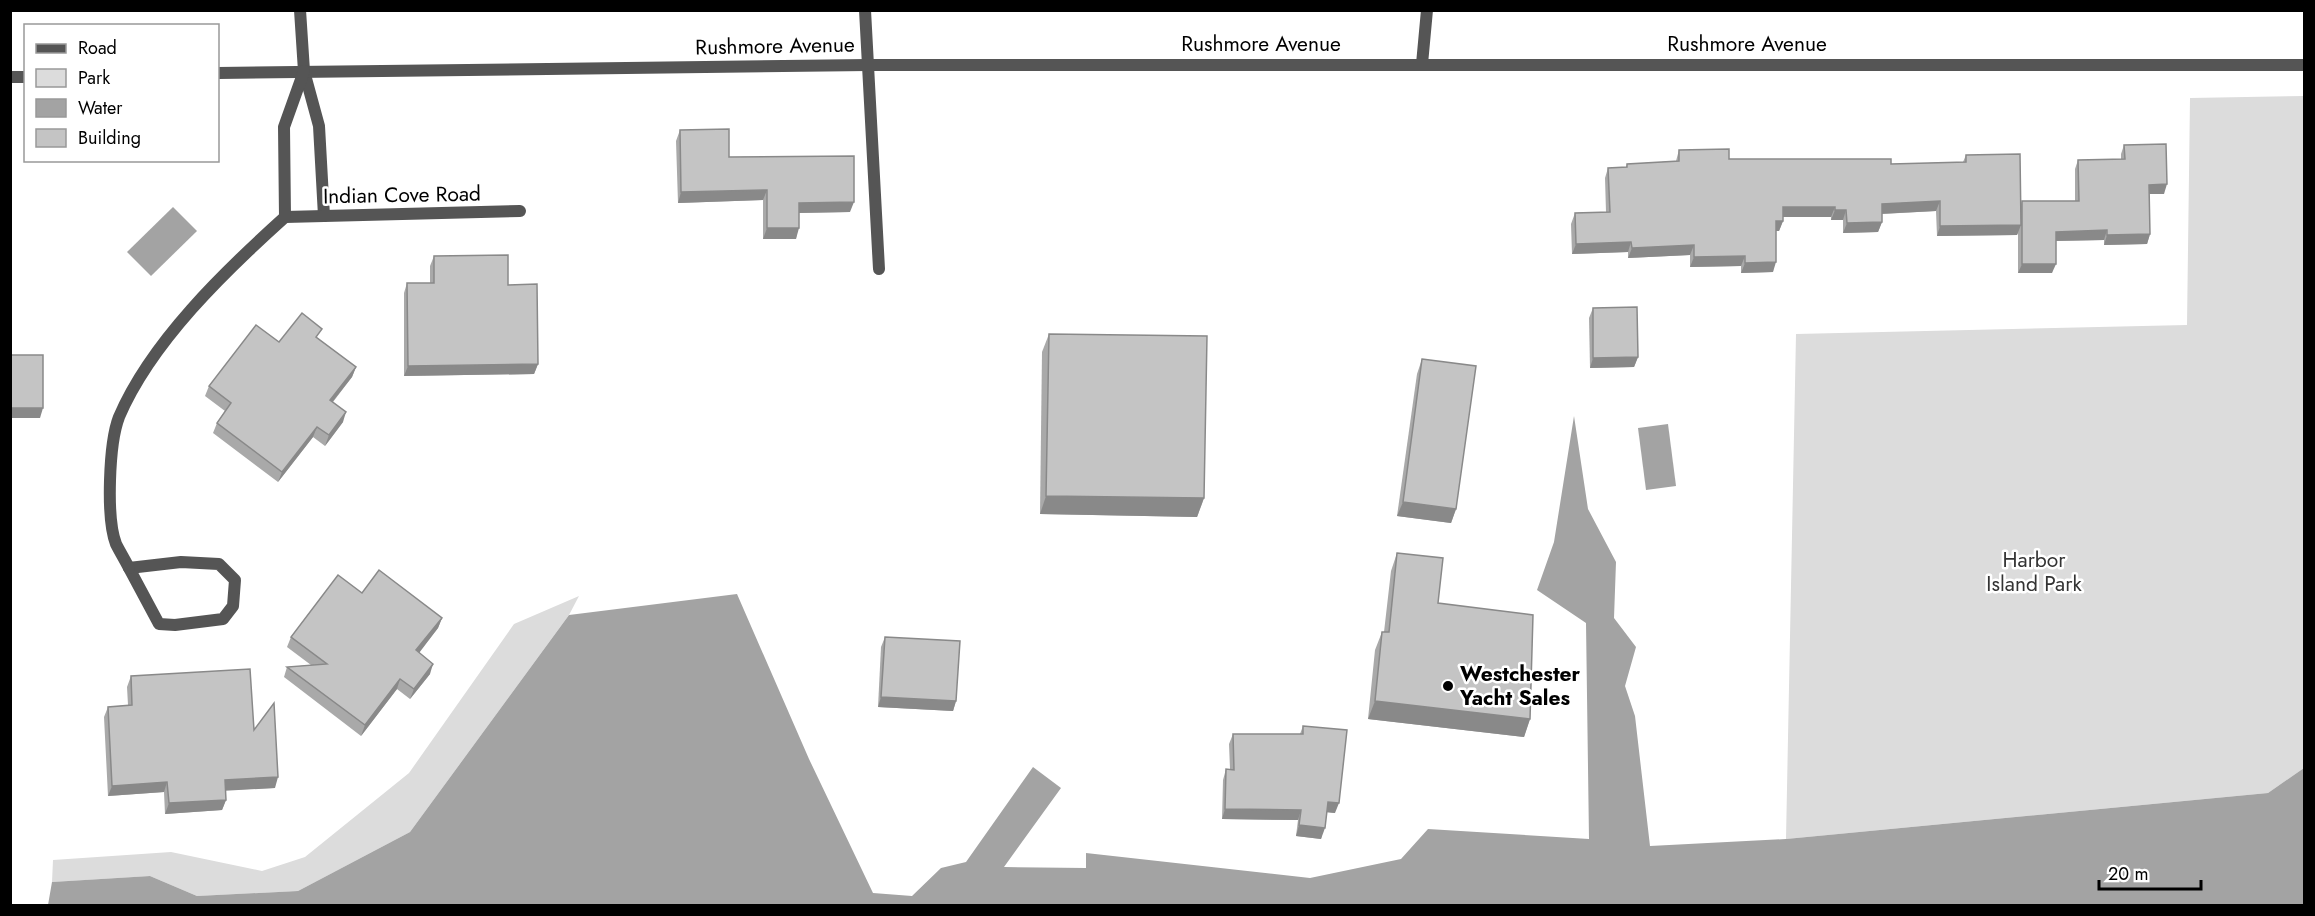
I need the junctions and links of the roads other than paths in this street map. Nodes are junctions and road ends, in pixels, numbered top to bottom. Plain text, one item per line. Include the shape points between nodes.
1 (300, 10) edge
2 (865, 10) edge
3 (1427, 10) edge
4 (1422, 64) junction
5 (868, 65) junction
6 (2304, 65) edge
7 (304, 71) junction
8 (219, 73) edge
9 (520, 211) dead end
10 (324, 216) junction
11 (285, 217) junction
12 (879, 269) dead end
13 (129, 568) junction

1 - 7 street
2 - 5 street
3 - 4 street
4 - 5 street, Rushmore Avenue
4 - 6 street, Rushmore Avenue
5 - 7 street, Rushmore Avenue
5 - 12 street
7 - 8 street, Rushmore Avenue
7 - 10 street via 319,126
7 - 11 street via 284,127
9 - 10 street, Indian Cove Road
10 - 11 street, Indian Cove Road
11 - 13 street via 228,268 153,356 119,419 108,482 116,542
13 - 13 street via 159,624 223,619 233,606 235,580 219,564 182,562

